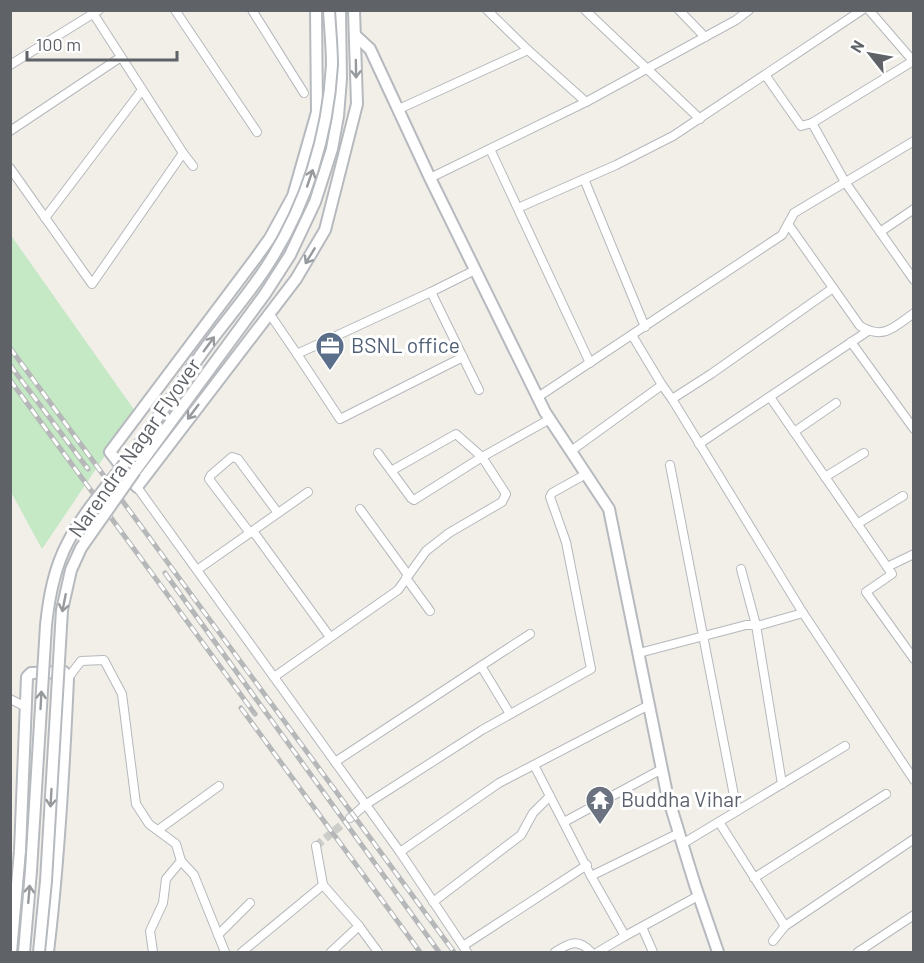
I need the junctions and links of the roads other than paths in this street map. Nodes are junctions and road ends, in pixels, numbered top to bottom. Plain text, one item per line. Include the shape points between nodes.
1 (175, 10) edge
2 (252, 10) edge
3 (316, 10) edge
4 (329, 10) edge
5 (340, 10) edge
6 (354, 10) edge
7 (487, 10) edge
8 (585, 10) edge
9 (679, 10) edge
10 (749, 10) edge
11 (862, 10) edge
12 (869, 10) edge
13 (94, 12) edge
14 (356, 36) junction
15 (705, 37) junction
16 (528, 50) junction
17 (121, 57) junction
18 (913, 61) edge
19 (10, 65) edge
20 (647, 69) junction
21 (766, 76) junction
22 (142, 90) junction
23 (304, 93) dead end
24 (586, 102) junction
25 (399, 109) junction
26 (700, 119) junction
27 (812, 123) junction
28 (10, 131) edge
29 (257, 132) dead end
30 (914, 141) edge
31 (490, 149) junction
32 (183, 153) junction
33 (193, 166) dead end
34 (10, 168) edge
35 (430, 178) junction
36 (584, 179) junction
37 (845, 182) junction
38 (518, 208) junction
39 (914, 209) edge
40 (45, 218) junction
41 (788, 224) junction
42 (880, 232) junction
43 (476, 270) junction
44 (914, 280) edge
45 (833, 288) junction
46 (431, 292) junction
47 (269, 313) junction
48 (914, 313) edge
49 (645, 327) junction
50 (868, 331) junction
51 (632, 335) junction
52 (851, 342) junction
53 (297, 354) junction
54 (463, 357) junction
55 (590, 363) junction
56 (662, 385) junction
57 (479, 390) dead end
58 (538, 397) junction
59 (770, 397) junction
60 (672, 399) junction
61 (836, 403) dead end
62 (550, 419) junction
63 (914, 429) edge
64 (794, 432) junction
65 (699, 444) junction
66 (571, 451) junction
67 (378, 453) dead end
68 (864, 453) dead end
69 (482, 457) junction
70 (670, 465) dead end
71 (391, 471) junction
72 (586, 474) junction
73 (825, 477) junction
74 (137, 487) junction
75 (309, 492) dead end
76 (903, 496) dead end
77 (360, 509) dead end
78 (278, 513) junction
79 (857, 524) junction
80 (252, 532) junction
81 (914, 554) edge
82 (887, 567) junction
83 (741, 569) dead end
84 (197, 570) junction
85 (407, 577) junction
86 (430, 610) dead end
87 (803, 613) junction
88 (756, 625) junction
89 (530, 634) dead end
90 (704, 636) junction
91 (330, 637) junction
92 (639, 653) junction
93 (914, 659) edge
94 (481, 666) junction
95 (274, 677) junction
96 (68, 678) junction
97 (10, 699) edge
98 (649, 705) junction
99 (26, 706) junction
100 (510, 714) junction
101 (845, 746) dead end
102 (335, 762) junction
103 (534, 765) junction
104 (662, 769) junction
105 (914, 780) edge
106 (782, 784) junction
107 (219, 786) dead end
108 (886, 794) dead end
109 (550, 796) junction
110 (365, 805) junction
111 (737, 811) junction
112 (350, 818) tunnel mouth
113 (564, 822) junction
114 (719, 822) junction
115 (158, 830) junction
116 (679, 833) junction
117 (914, 839) edge
118 (682, 844) junction
119 (316, 846) dead end
120 (400, 852) junction
121 (181, 861) junction
122 (586, 865) junction
123 (591, 876) junction
124 (754, 878) junction
125 (323, 885) junction
126 (698, 896) junction
127 (433, 902) junction
128 (250, 903) dead end
129 (914, 915) edge
130 (359, 926) junction
131 (785, 926) junction
132 (642, 927) junction
133 (218, 936) junction
134 (626, 936) junction
135 (773, 941) dead end
136 (465, 949) edge
137 (869, 949) edge
138 (11, 952) edge
139 (24, 952) edge
140 (39, 952) edge
141 (48, 952) edge
142 (153, 952) edge
143 (225, 952) edge
144 (242, 952) edge
145 (331, 952) edge
146 (378, 952) edge
147 (555, 952) edge
148 (591, 952) edge
149 (598, 952) edge
150 (652, 952) edge
151 (718, 952) edge
152 (858, 952) edge

1 - 29 street
2 - 23 street
3 - 74 street via 316,112 293,196 265,245 110,452
139 -> 4 street, Narendra Nagar Flyover, bridge via 46,625 58,566 81,521 266,267 290,227 302,201 324,123 332,64
5 -> 140 street, Narendra Nagar Flyover, bridge via 341,79 332,149 315,202 290,255 88,538 71,570 62,610
6 - 14 street
7 - 16 street
8 - 20 street
9 - 15 street
10 - 15 street
11 - 21 street
12 - 18 street
13 - 17 street
13 - 19 street
14 - 25 street via 370,49
14 -> 47 street via 357,104 325,230 296,279
15 - 20 street
16 - 24 street
16 - 25 street
17 - 22 street
17 - 28 street
18 - 27 street
20 - 24 street
20 - 26 street
21 - 26 street
21 - 27 street via 801,126
22 - 32 street
22 - 40 street
24 - 31 street
25 - 35 street
26 - 36 street
27 - 37 street
30 - 37 street
31 - 35 street
31 - 38 street
32 - 33 street
32 - 40 street via 92,284
34 - 40 street
35 - 43 street
36 - 38 street
36 - 49 street
37 - 41 street via 794,213
37 - 42 street
38 - 55 street
39 - 42 street
41 - 45 street
41 - 49 street via 782,235
42 - 44 street
43 - 46 street
43 - 58 street
45 - 50 street via 860,326
45 - 60 street
46 - 53 street
46 - 54 street
47 - 53 street
47 -> 74 street
48 - 50 street via 883,334
49 - 51 street
50 - 52 street
51 - 55 street
51 - 56 street
52 - 59 street
52 - 63 street
53 - 54 street via 340,419
54 - 57 street
55 - 58 street
56 - 60 street
56 - 66 street
58 - 62 street
59 - 64 street
59 - 65 street
60 - 65 street
61 - 64 street
62 - 66 street
62 - 69 street
64 - 73 street
65 - 87 street
66 - 72 street
67 - 71 street
68 - 73 street
69 - 71 street via 456,434
69 - 71 street via 414,500
69 - 85 street via 506,498 426,551
70 - 90 street
72 - 92 street via 609,509
72 - 100 street via 550,497 566,542 591,669
73 - 79 street
74 - 84 street
75 - 78 street
76 - 79 street
77 - 85 street
78 - 80 street
78 - 80 street via 238,459 232,457 210,478
79 - 82 street
80 - 84 street
80 - 91 street
81 - 82 street
82 - 93 street via 892,574 866,592
83 - 88 street
84 - 95 street
85 - 86 street
85 - 91 street via 398,590
87 - 88 street
87 - 105 street
88 - 90 street
88 - 106 street
89 - 94 street
90 - 92 street
90 - 111 street
91 - 95 street
92 - 98 street
94 - 100 street
94 - 102 street
95 - 102 street
96 - 99 street via 64,672 31,673 27,677
96 - 115 street via 81,661 104,660 122,694 136,804
96 - 141 street
97 - 99 street
98 - 103 street
98 - 104 street
99 - 138 street
100 - 110 street
101 - 106 street
102 - 110 street
103 - 109 street
103 - 120 street via 499,783
104 - 113 street
104 - 116 street
106 - 111 street
107 - 115 street
108 - 124 street
109 - 113 street
109 - 127 street via 533,813 521,835
110 - 112 street
110 - 120 street
111 - 114 street
113 - 122 street
114 - 118 street
114 - 124 street
115 - 121 street via 176,844
116 - 118 street
116 - 123 street
117 - 131 street
118 - 126 street
119 - 125 street
120 - 127 street
121 - 133 street via 194,875
121 - 142 street via 166,879 163,903 150,931
122 - 123 street
122 - 136 street
123 - 134 street
124 - 131 street
125 - 130 street
125 - 144 street
126 - 132 street
126 - 151 street
127 - 136 street
128 - 133 street
129 - 137 street
130 - 145 street
130 - 146 street
131 - 135 street
132 - 134 street
132 - 150 street
133 - 143 street
134 - 149 street
137 - 152 street
147 - 148 street via 574,942

